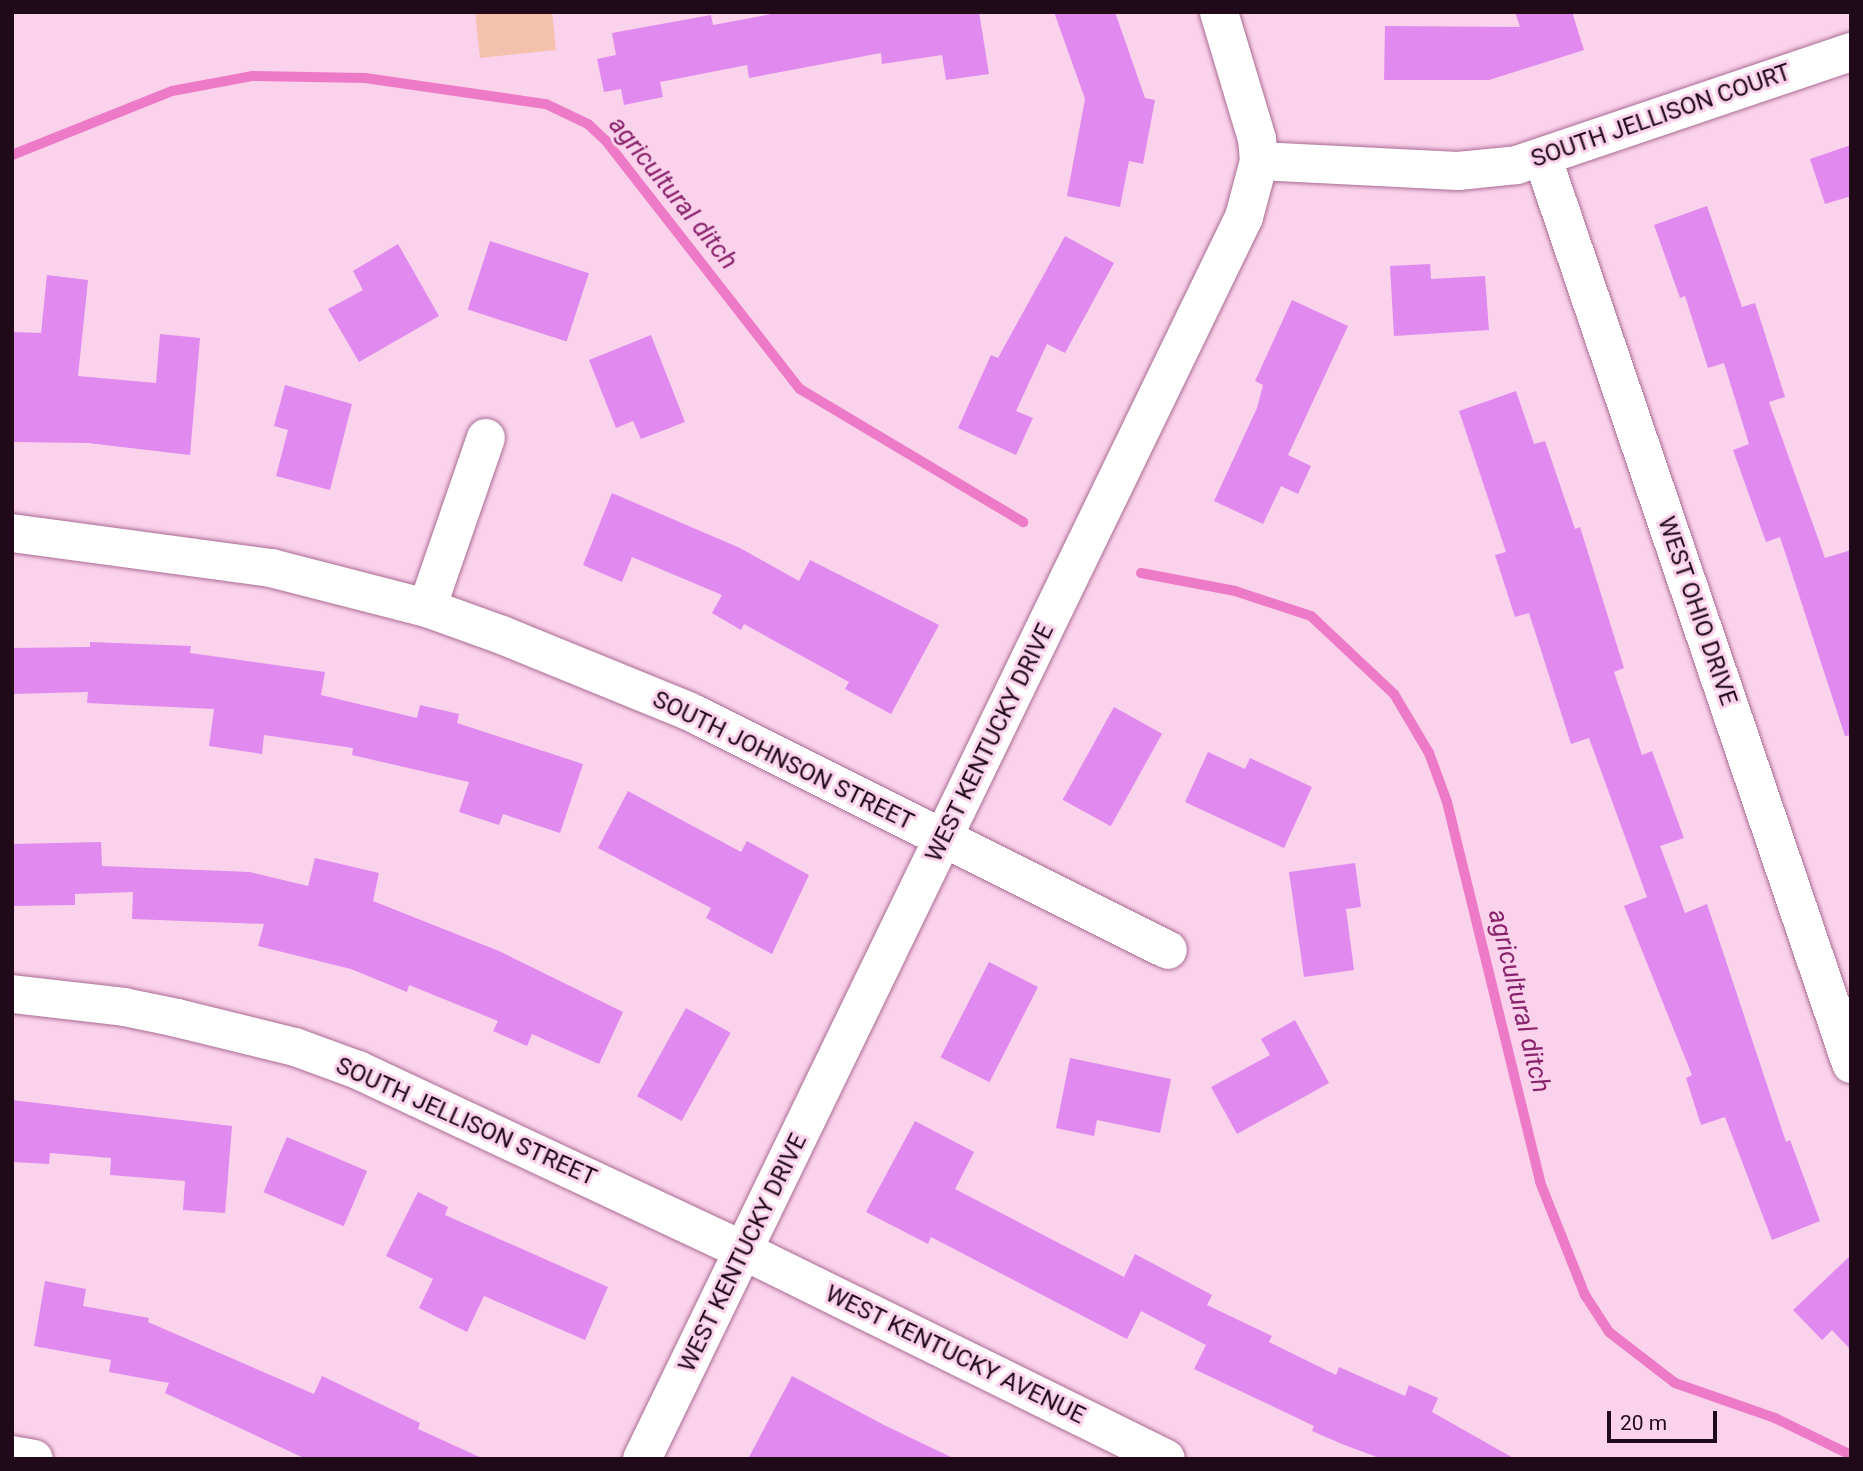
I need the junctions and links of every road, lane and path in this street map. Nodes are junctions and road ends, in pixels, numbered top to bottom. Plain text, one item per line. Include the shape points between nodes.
1 (1219, 12) edge
2 (1851, 52) edge
3 (1543, 159) junction
4 (1259, 161) junction
5 (486, 438) dead end
6 (12, 533) edge
7 (427, 608) junction
8 (942, 840) junction
9 (1168, 950) dead end
10 (12, 994) edge
11 (1851, 1064) edge
12 (744, 1251) junction
13 (12, 1455) edge
14 (34, 1459) edge
15 (642, 1459) edge
16 (1166, 1459) edge

1 - 4 street, WEST KENTUCKY DRIVE via 1251,109
2 - 3 street, SOUTH JELLISON COURT
3 - 4 street, SOUTH JELLISON COURT via 1458,171
3 - 11 street, WEST OHIO DRIVE
4 - 8 street, WEST KENTUCKY DRIVE via 1233,243
5 - 7 street
6 - 7 street, SOUTH JOHNSON STREET via 237,561
7 - 8 street, SOUTH JOHNSON STREET via 641,690
8 - 9 street, SOUTH JOHNSON STREET
8 - 12 street, WEST KENTUCKY DRIVE
10 - 12 street, SOUTH JELLISON STREET via 124,1007 295,1047 421,1096
12 - 15 street, WEST KENTUCKY DRIVE
12 - 16 street, WEST KENTUCKY AVENUE
13 - 14 street

